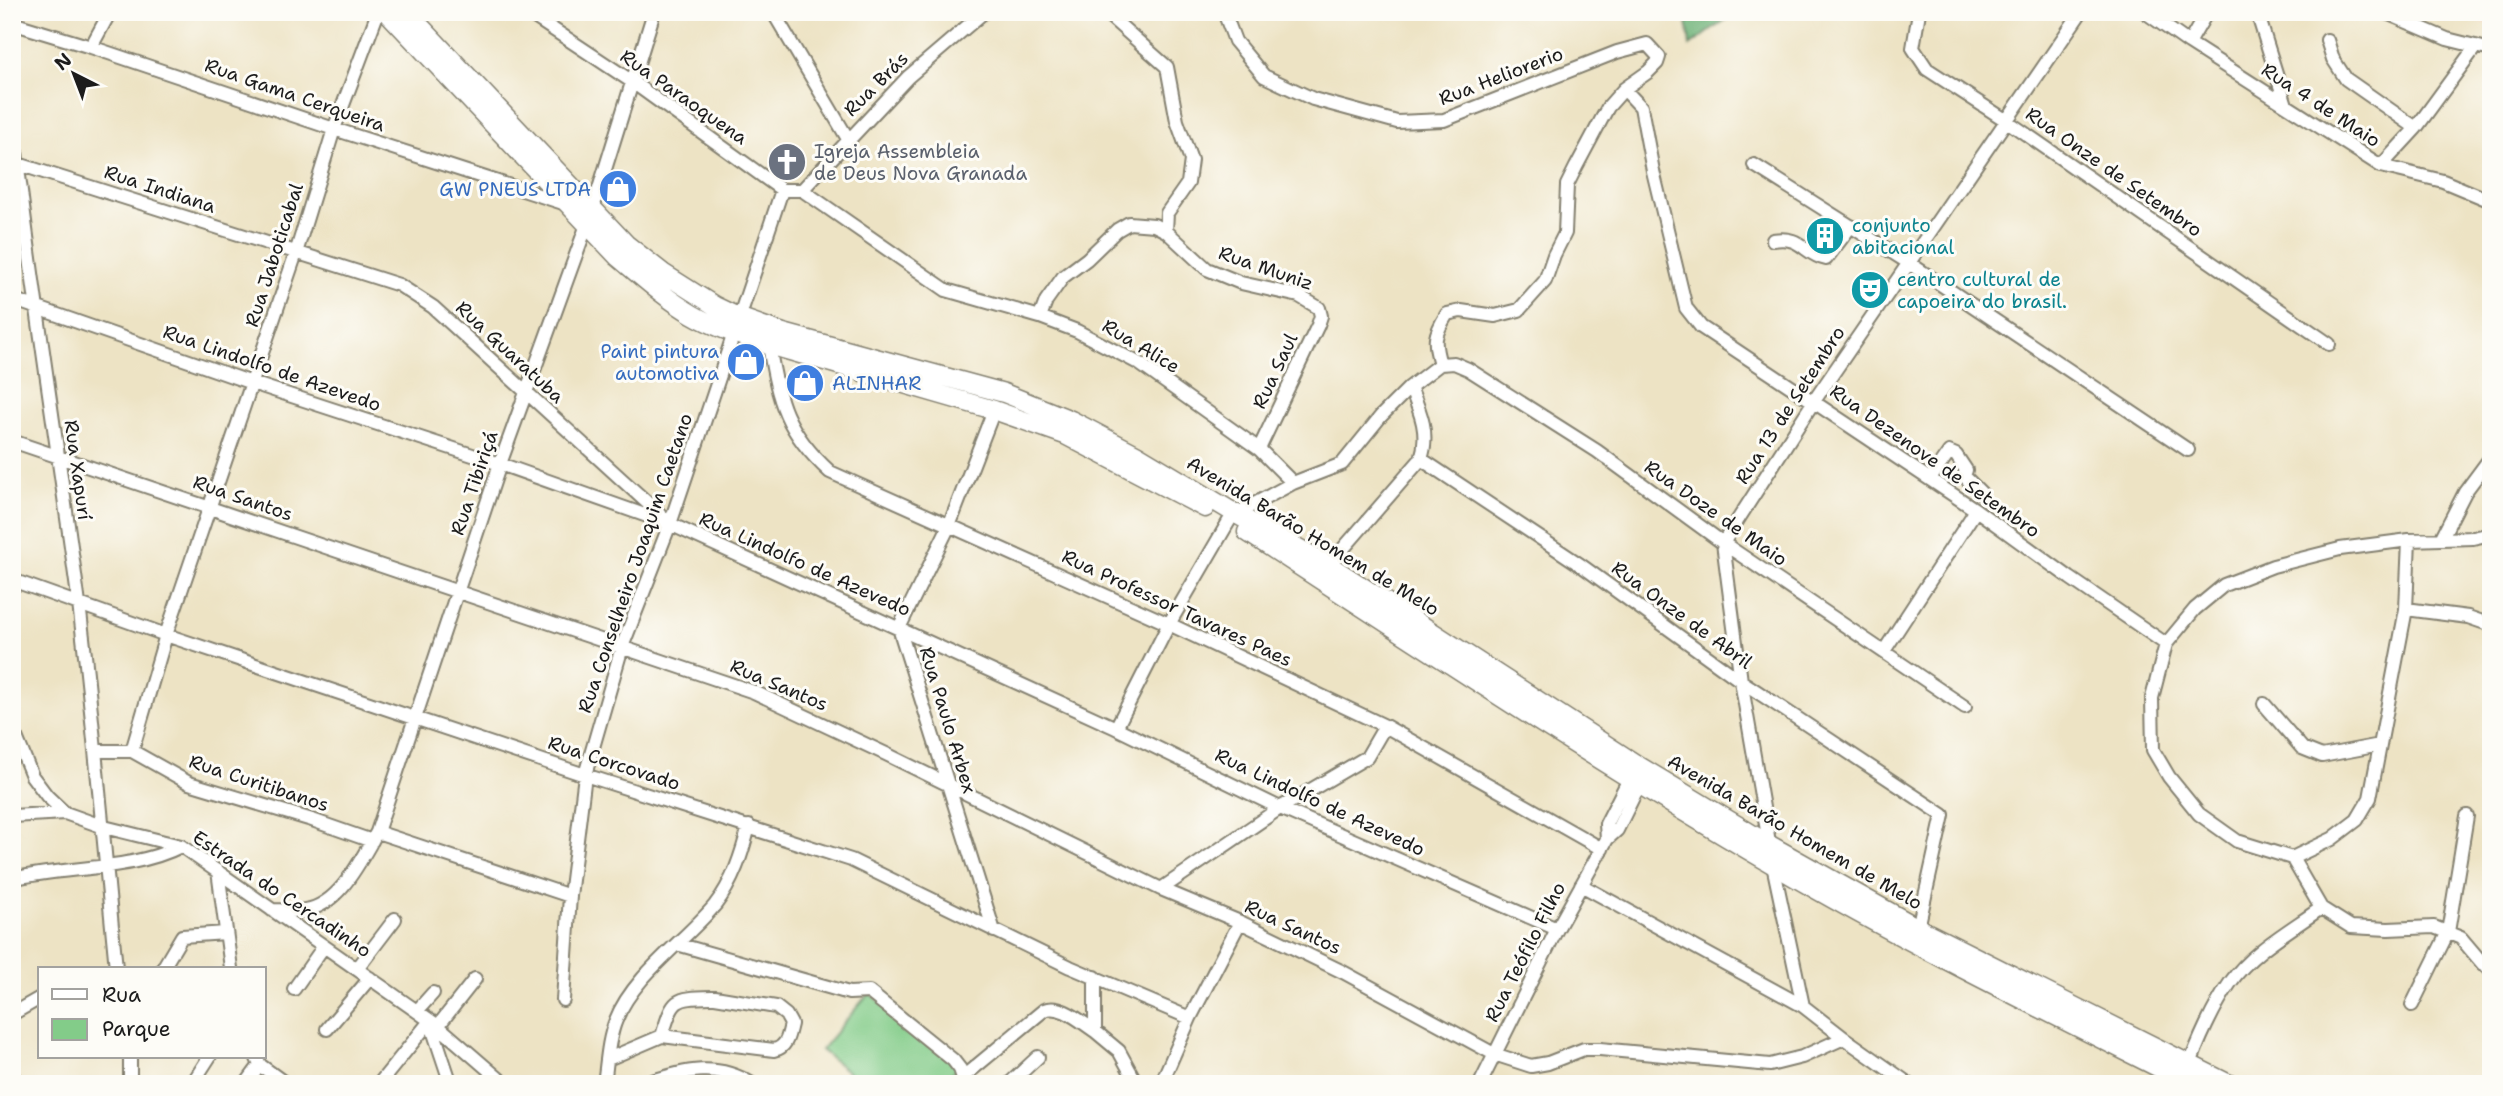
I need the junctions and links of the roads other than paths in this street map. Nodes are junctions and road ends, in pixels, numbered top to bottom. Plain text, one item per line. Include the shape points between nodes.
1 (110, 12) edge
2 (379, 12) edge
3 (387, 12) edge
4 (407, 12) edge
5 (527, 12) edge
6 (654, 12) edge
7 (772, 12) edge
8 (984, 12) edge
9 (1105, 12) edge
10 (1224, 12) edge
11 (1919, 12) edge
12 (2081, 12) edge
13 (2145, 12) edge
14 (2207, 12) edge
15 (2257, 12) edge
16 (2384, 12) edge
17 (12, 23) edge
18 (2327, 40) dead end
19 (2189, 43) junction
20 (2476, 46) junction
21 (91, 47) junction
22 (2491, 50) edge
23 (631, 81) junction
24 (1624, 89) junction
25 (2286, 105) junction
26 (12, 119) edge
27 (2007, 121) junction
28 (2416, 128) junction
29 (334, 129) junction
30 (848, 139) junction
31 (15, 163) edge
32 (1754, 165) dead end
33 (2381, 166) junction
34 (782, 190) junction
35 (802, 190) junction
36 (2491, 201) edge
37 (566, 204) junction
38 (589, 216) junction
39 (1851, 226) junction
40 (1166, 231) junction
41 (1773, 240) dead end
42 (296, 253) junction
43 (1909, 263) junction
44 (12, 299) edge
45 (37, 308) junction
46 (1319, 308) joint
47 (1040, 317) junction
48 (735, 325) junction
49 (2329, 344) dead end
50 (769, 345) junction
51 (791, 352) junction
52 (1440, 364) junction
53 (774, 374) junction
54 (252, 383) junction
55 (1410, 387) junction
56 (526, 394) junction
57 (1814, 401) junction
58 (994, 410) junction
59 (12, 441) edge
60 (1259, 449) junction
61 (2188, 450) dead end
62 (56, 456) junction
63 (2491, 457) edge
64 (1421, 459) junction
65 (500, 464) junction
66 (1930, 479) junction
67 (1293, 483) junction
68 (1981, 494) dead end
69 (210, 507) junction
70 (1976, 510) junction
71 (1232, 517) junction
72 (670, 524) junction
73 (949, 527) junction
74 (2491, 534) edge
75 (2441, 539) junction
76 (2409, 540) junction
77 (1724, 543) junction
78 (1329, 565) junction
79 (12, 580) edge
80 (457, 592) junction
81 (79, 603) junction
82 (2406, 609) junction
83 (1169, 624) junction
84 (2491, 625) edge
85 (899, 628) junction
86 (166, 635) junction
87 (2166, 644) junction
88 (622, 647) junction
89 (1884, 650) junction
90 (1741, 681) junction
91 (2264, 704) dead end
92 (1965, 707) dead end
93 (415, 718) junction
94 (1385, 726) junction
95 (12, 727) edge
96 (1116, 728) junction
97 (2380, 745) junction
98 (95, 751) junction
99 (132, 751) junction
100 (1628, 759) junction
101 (585, 775) junction
102 (1634, 782) junction
103 (948, 784) junction
104 (1280, 808) junction
105 (65, 813) junction
106 (12, 816) edge
107 (2467, 816) dead end
108 (749, 826) junction
109 (104, 827) junction
110 (374, 837) junction
111 (1604, 844) junction
112 (1770, 845) junction
113 (181, 846) junction
114 (2292, 859) junction
115 (107, 865) junction
116 (1773, 865) junction
117 (218, 871) junction
118 (12, 879) edge
119 (1581, 885) junction
120 (1161, 889) junction
121 (570, 896) junction
122 (2321, 908) junction
123 (272, 910) junction
124 (395, 919) dead end
125 (1240, 922) junction
126 (1918, 928) junction
127 (1557, 929) junction
128 (994, 931) junction
129 (2448, 932) junction
130 (226, 933) junction
131 (1896, 935) junction
132 (677, 944) junction
133 (324, 946) junction
134 (115, 967) edge
135 (164, 967) edge
136 (231, 967) edge
137 (357, 969) junction
138 (2491, 969) edge
139 (1095, 977) junction
140 (370, 978) junction
141 (475, 979) dead end
142 (294, 989) dead end
143 (433, 993) dead end
144 (38, 999) edge
145 (563, 1000) dead end
146 (2412, 1005) dead end
147 (1803, 1006) junction
148 (417, 1011) junction
149 (12, 1014) edge
150 (1190, 1018) junction
151 (434, 1023) junction
152 (327, 1030) dead end
153 (1095, 1031) junction
154 (662, 1035) junction
155 (1844, 1038) junction
156 (1494, 1054) junction
157 (1038, 1057) dead end
158 (130, 1058) edge
159 (209, 1058) edge
160 (608, 1059) junction
161 (258, 1060) edge
162 (12, 1074) edge
163 (685, 1077) edge
164 (2187, 1078) edge
165 (964, 1080) edge
166 (500, 1082) edge
167 (17, 1084) edge
168 (130, 1084) edge
169 (192, 1084) edge
170 (246, 1084) edge
171 (286, 1084) edge
172 (379, 1084) edge
173 (451, 1084) edge
174 (604, 1084) edge
175 (642, 1084) edge
176 (752, 1084) edge
177 (1009, 1084) edge
178 (1137, 1084) edge
179 (1161, 1084) edge
180 (1480, 1084) edge
181 (1909, 1084) edge
182 (2229, 1084) edge

1 - 21 street
2 - 29 street, Rua Jaboticabal
3 - 37 main road, Avenida Barão Homem de Melo
4 - 38 main road, Avenida Barão Homem de Melo
5 - 23 street, Rua Paraoquena
6 - 23 street, Rua Tibiriçá
7 - 30 street
8 - 30 street, Rua Brás via 908,77
9 - 40 street via 1167,67 1177,121 1191,160 1188,183 1167,213
10 - 24 street, Rua Heliorerio via 1235,40 1264,76 1314,99 1397,122 1444,120 1647,44 1659,57 1657,63
11 - 27 street, Rua Onze de Setembro via 1913,48 1927,69
12 - 27 street, Rua 13 de Setembro
13 - 19 street, Rua 4 de Maio
14 - 19 street
15 - 25 street
16 - 20 street
17 - 21 street, Rua Gama Cerqueira
18 - 28 street via 2346,79
19 - 25 street, Rua 4 de Maio
20 - 22 street
20 - 28 street
21 - 29 street, Rua Gama Cerqueira
23 - 34 street, Rua Paraoquena
23 - 38 street, Rua Tibiriçá
24 - 52 street via 1608,107 1567,185 1565,233 1545,281 1519,310 1495,316 1461,311 1447,314 1434,344
24 - 57 street, Rua Dezenove de Setembro via 1641,107 1686,308 1701,327
25 - 33 street, Rua 4 de Maio
26 - 31 street, Rua Xapurí
27 - 43 street, Rua 13 de Setembro
27 - 49 street, Rua Onze de Setembro
28 - 33 street
29 - 37 street, Rua Gama Cerqueira
29 - 42 street, Rua Jaboticabal
30 - 35 street, Rua Brás
31 - 42 street, Rua Indiana
31 - 45 street, Rua Xapurí
32 - 39 street
33 - 36 street, Rua 4 de Maio via 2443,181
34 - 35 street
34 - 48 street, Rua Conselheiro Joaquim Caetano
35 - 47 street, Rua Alice via 946,290
37 - 38 main road, Avenida Barão Homem de Melo
38 - 48 main road, Avenida Barão Homem de Melo via 618,257 653,287 693,314
38 - 56 street, Rua Tibiriçá
39 - 41 street via 1826,259 1798,241
39 - 43 street
40 - 46 street, Rua Muniz via 1208,270 1299,296
40 - 47 street via 1129,223 1117,230 1063,277
42 - 54 street, Rua Jaboticabal
42 - 56 street, Rua Guaratuba via 399,285 433,306
43 - 57 street, Rua 13 de Setembro
43 - 61 street
44 - 45 street, Rua Lindolfo de Azevedo
45 - 54 street, Rua Lindolfo de Azevedo
45 - 62 street, Rua Xapurí
46 - 60 street, Rua Saul via 1318,325
47 - 60 street, Rua Alice via 1140,364
48 - 50 main road, Avenida Barão Homem de Melo
48 - 71 main road, Avenida Barão Homem de Melo via 783,333 1004,393 1071,420 1136,454
48 - 72 street, Rua Conselheiro Joaquim Caetano
50 - 51 main road, Avenida Barão Homem de Melo
50 - 53 street, Rua Professor Tavares Paes
51 - 53 street
51 - 58 main road, Avenida Barão Homem de Melo
52 - 55 street
52 - 77 street, Rua Doze de Maio via 1468,369 1597,452
53 - 73 street, Rua Professor Tavares Paes via 798,439 830,472
54 - 65 street, Rua Lindolfo de Azevedo
54 - 69 street, Rua Jaboticabal
55 - 64 street via 1425,431
55 - 67 street via 1342,464
56 - 65 street, Rua Tibiriçá
56 - 72 street, Rua Guaratuba
57 - 66 street, Rua Dezenove de Setembro
57 - 77 street, Rua 13 de Setembro
58 - 71 main road, Avenida Barão Homem de Melo via 1065,435
58 - 73 street, Rua Paulo Arbex
59 - 62 street, Rua Santos
60 - 67 street, Rua Alice
62 - 69 street, Rua Santos
62 - 81 street, Rua Xapurí
63 - 75 street via 2465,492
64 - 78 street
64 - 90 street, Rua Onze de Abril via 1582,566
65 - 72 street, Rua Lindolfo de Azevedo
65 - 80 street, Rua Tibiriçá
66 - 68 street via 1949,452 1962,462 1964,476
66 - 70 street, Rua Dezenove de Setembro
67 - 71 street
69 - 80 street, Rua Santos
69 - 86 street, Rua Jaboticabal
70 - 87 street, Rua Dezenove de Setembro
70 - 89 street
71 - 78 main road, Avenida Barão Homem de Melo
71 - 83 street
71 - 102 main road, Avenida Barão Homem de Melo
72 - 85 street, Rua Lindolfo de Azevedo
72 - 88 street, Rua Conselheiro Joaquim Caetano
73 - 83 street, Rua Professor Tavares Paes
73 - 85 street, Rua Paulo Arbex
74 - 75 street
75 - 76 street
76 - 82 street
76 - 87 street via 2340,549 2273,566 2224,586 2195,609
77 - 89 street, Rua Doze de Maio
77 - 90 street
78 - 100 main road, Avenida Barão Homem de Melo
79 - 81 street, Rua Corcovado
80 - 88 street, Rua Santos
80 - 93 street, Rua Tibiriçá
81 - 86 street, Rua Corcovado
81 - 98 street, Rua Xapurí
82 - 84 street via 2468,617
82 - 97 street
83 - 94 street, Rua Professor Tavares Paes
83 - 96 street
85 - 96 street, Rua Lindolfo de Azevedo
85 - 103 street, Rua Paulo Arbex
86 - 93 street, Rua Corcovado
86 - 99 street, Rua Jaboticabal
87 - 114 street via 2152,698 2153,750 2199,814 2237,841
88 - 101 street, Rua Conselheiro Joaquim Caetano
88 - 103 street, Rua Santos via 754,692
89 - 92 street, Rua Doze de Maio
90 - 112 street
90 - 126 street, Rua Onze de Abril via 1943,815
91 - 97 street via 2302,748 2322,756
93 - 101 street, Rua Corcovado
93 - 110 street, Rua Tibiriçá
94 - 104 street via 1367,757
94 - 111 street, Rua Professor Tavares Paes
95 - 105 street, Estrada do Cercadinho via 32,776
96 - 104 street, Rua Lindolfo de Azevedo
97 - 114 street via 2370,798 2357,820
98 - 99 street, Rua Curitibanos
98 - 109 street, Rua Xapurí
99 - 110 street, Rua Curitibanos via 189,783
100 - 102 street
100 - 112 main road, Avenida Barão Homem de Melo
101 - 108 street, Rua Corcovado
101 - 121 street, Rua Conselheiro Joaquim Caetano
102 - 111 street, Rua Teófilo Filho via 1606,824
102 - 116 main road, Avenida Barão Homem de Melo
103 - 120 street, Rua Santos
103 - 128 street, Rua Paulo Arbex
104 - 120 street
104 - 127 street, Rua Lindolfo de Azevedo
105 - 106 street
105 - 109 street, Estrada do Cercadinho
107 - 129 street
108 - 128 street, Rua Corcovado via 851,860
108 - 132 street via 741,860 716,904
109 - 113 street, Estrada do Cercadinho
109 - 115 street, Rua Xapurí
110 - 121 street, Rua Curitibanos
110 - 123 street, Rua Tibiriçá via 346,884 329,899 307,910
111 - 119 street, Rua Teófilo Filho
112 - 116 street
112 - 126 main road, Avenida Barão Homem de Melo
113 - 115 street via 163,855
113 - 117 street, Estrada do Cercadinho
114 - 122 street
115 - 118 street
115 - 134 street, Rua Xapurí
116 - 131 main road, Avenida Barão Homem de Melo
116 - 147 street
117 - 123 street, Estrada do Cercadinho
117 - 130 street
119 - 127 street, Rua Teófilo Filho
119 - 147 street
120 - 125 street, Rua Santos
121 - 145 street, Rua Conselheiro Joaquim Caetano
122 - 129 street via 2351,927 2434,927
122 - 164 street via 2266,948 2230,982
123 - 133 street, Estrada do Cercadinho
124 - 137 street
125 - 150 street
125 - 156 street, Rua Santos
126 - 131 main road via 1911,937
126 - 164 main road, Avenida Barão Homem de Melo
127 - 156 street, Rua Teófilo Filho
128 - 139 street, Rua Corcovado
129 - 138 street via 2461,938
129 - 146 street
130 - 135 street via 182,936
130 - 136 street
131 - 164 main road, Avenida Barão Homem de Melo
132 - 160 street via 626,1001 616,1020
132 - 165 street via 849,993 869,992 953,1060
133 - 137 street, Estrada do Cercadinho
133 - 142 street
137 - 140 street, Estrada do Cercadinho
139 - 150 street, Rua Corcovado
139 - 153 street
140 - 148 street, Estrada do Cercadinho
140 - 152 street
141 - 151 street
143 - 148 street
144 - 149 street
147 - 155 street
148 - 151 street, Estrada do Cercadinho
150 - 179 street
151 - 166 street, Estrada do Cercadinho
151 - 172 street
151 - 173 street
153 - 165 street via 1051,1007
153 - 178 street via 1119,1051
154 - 154 street via 671,1007 688,998 715,997 776,1007 791,1024 786,1043 774,1050
154 - 160 street
155 - 156 street, Rua Santos via 1770,1065 1584,1049 1531,1066
155 - 181 street
156 - 180 street, Rua Teófilo Filho
157 - 177 street
158 - 168 street
159 - 169 street
160 - 174 street
161 - 170 street
161 - 171 street
162 - 167 street
163 - 175 street
163 - 176 street via 710,1069
164 - 182 main road, Avenida Barão Homem de Melo

